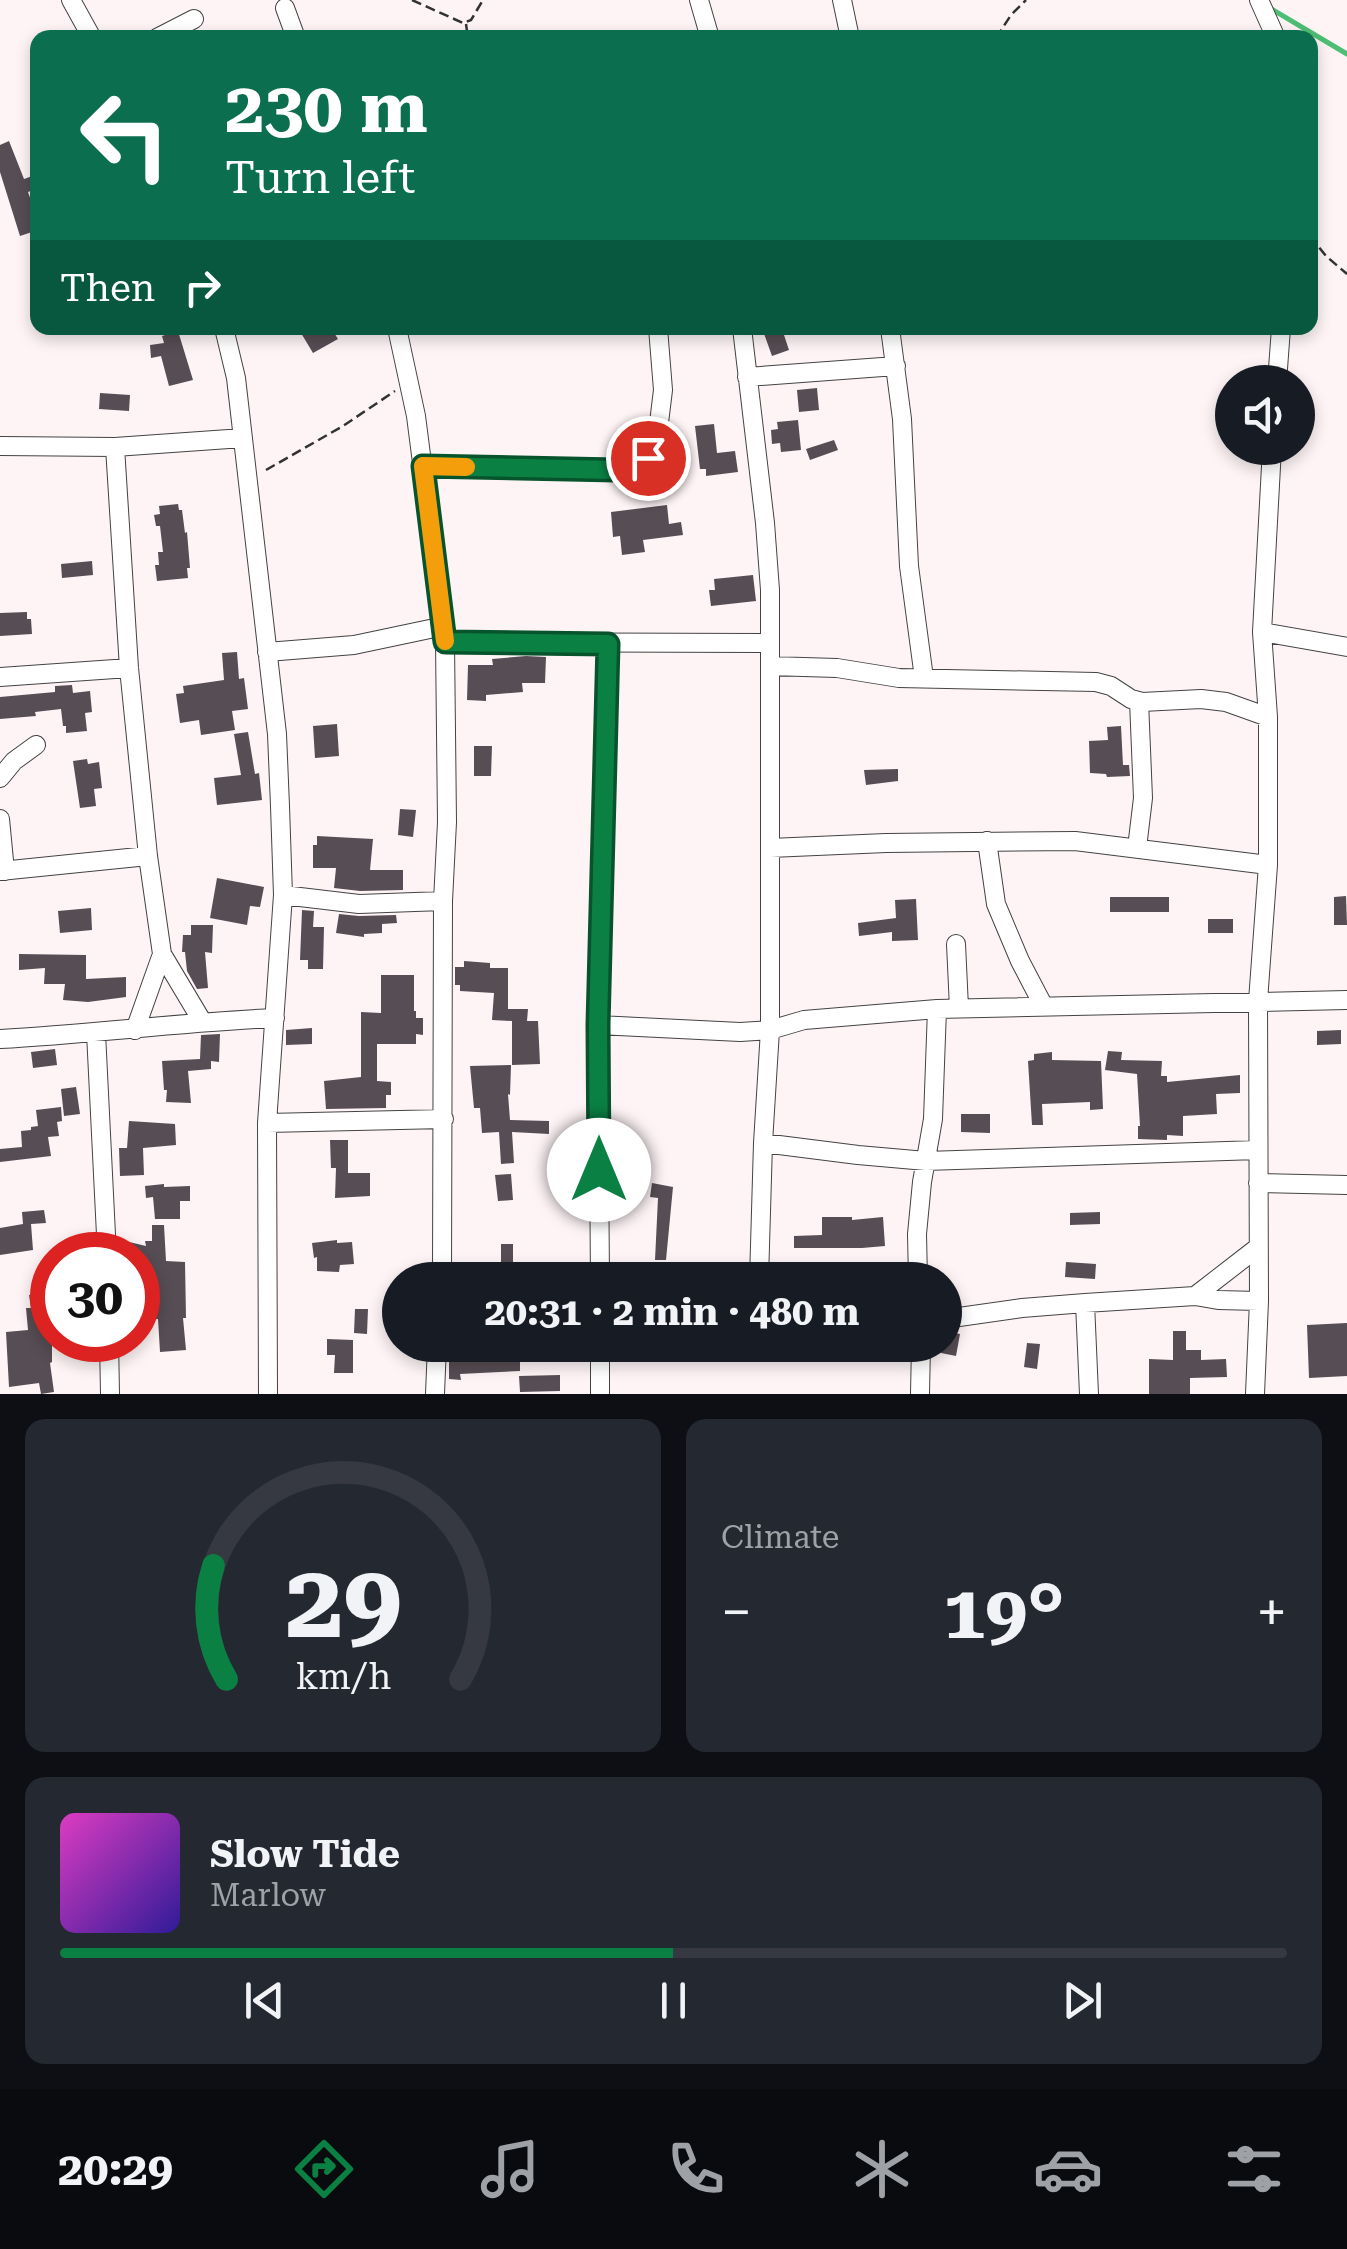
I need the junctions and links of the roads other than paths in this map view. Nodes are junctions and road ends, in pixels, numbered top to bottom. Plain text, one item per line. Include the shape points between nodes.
1 (71, 0) edge
2 (699, 0) edge
3 (842, 0) edge
4 (1259, 0) edge
5 (285, 8) dead end
6 (194, 20) dead end
7 (88, 30) edge
8 (173, 30) edge
9 (293, 30) edge
10 (708, 30) edge
11 (848, 30) edge
12 (1272, 30) edge
13 (226, 335) edge
14 (399, 335) edge
15 (659, 335) edge
16 (743, 335) edge
17 (891, 335) edge
18 (1281, 335) edge
19 (1278, 365) edge
20 (896, 366) junction
21 (747, 377) junction
22 (243, 438) junction
23 (0, 446) edge
24 (114, 447) junction
25 (1271, 465) edge
26 (423, 466) junction
27 (1262, 632) junction
28 (444, 634) junction
29 (608, 644) junction
30 (770, 644) junction
31 (1347, 647) edge
32 (267, 652) junction
33 (770, 666) junction
34 (129, 668) junction
35 (0, 677) edge
36 (924, 678) junction
37 (1139, 701) junction
38 (1268, 717) junction
39 (36, 745) dead end
40 (0, 778) edge
41 (0, 819) edge
42 (987, 841) junction
43 (770, 848) junction
44 (1137, 848) junction
45 (148, 856) junction
46 (1268, 866) junction
47 (2, 871) edge
48 (283, 894) junction
49 (443, 902) junction
50 (956, 944) dead end
51 (162, 954) junction
52 (1347, 1000) edge
53 (1258, 1001) junction
54 (1043, 1006) junction
55 (937, 1008) junction
56 (959, 1008) junction
57 (274, 1018) junction
58 (202, 1022) junction
59 (598, 1025) junction
60 (134, 1030) junction
61 (770, 1030) junction
62 (96, 1033) junction
63 (0, 1039) edge
64 (444, 1120) junction
65 (267, 1123) junction
66 (763, 1143) junction
67 (1258, 1150) junction
68 (926, 1160) junction
69 (1258, 1183) junction
70 (1347, 1184) edge
71 (106, 1232) edge
72 (1257, 1248) junction
73 (442, 1262) edge
74 (600, 1262) edge
75 (760, 1262) edge
76 (918, 1262) edge
77 (1195, 1296) junction
78 (1258, 1301) junction
79 (1085, 1303) junction
80 (962, 1317) edge
81 (109, 1362) edge
82 (436, 1362) edge
83 (600, 1362) edge
84 (920, 1362) edge
85 (110, 1394) edge
86 (268, 1394) edge
87 (435, 1394) edge
88 (600, 1394) edge
89 (920, 1394) edge
90 (1089, 1394) edge
91 (1255, 1394) edge

1 - 7 street
2 - 10 street
3 - 11 street
4 - 12 street
5 - 9 street
6 - 8 street
13 - 22 street
14 - 26 street
15 - 26 street via 658,439 648,458 634,466
16 - 21 street
17 - 20 street
18 - 19 street
20 - 21 street
20 - 36 street
21 - 30 street via 769,559
22 - 24 street
22 - 32 street
23 - 24 street
24 - 34 street
25 - 27 street
26 - 28 street
27 - 31 street
27 - 38 street
28 - 29 street
28 - 32 street
28 - 49 street
29 - 30 street
29 - 59 street
30 - 33 street
32 - 48 street via 278,734
33 - 36 street
33 - 43 street
34 - 35 street
34 - 45 street
36 - 37 street via 1096,682
37 - 38 street via 1202,699
37 - 44 street via 1143,798
38 - 46 street
39 - 40 street
41 - 47 street
42 - 43 street
42 - 44 street
42 - 54 street via 996,904
43 - 61 street
44 - 46 street
45 - 47 street
45 - 51 street
46 - 53 street
48 - 49 street via 360,904
48 - 57 street
49 - 64 street
50 - 56 street
51 - 58 street
51 - 60 street
52 - 53 street
53 - 54 street
53 - 67 street
54 - 56 street
55 - 56 street
55 - 61 street via 804,1020
55 - 68 street via 934,1120
57 - 58 street
57 - 65 street
58 - 60 street
59 - 61 street
59 - 74 street
60 - 62 street
61 - 66 street
62 - 63 street
62 - 71 street
64 - 65 street
64 - 73 street
65 - 86 street
66 - 68 street
66 - 75 street
67 - 68 street
67 - 69 street
68 - 76 street
69 - 70 street
69 - 72 street
72 - 77 street
72 - 78 street
77 - 78 street
77 - 79 street
78 - 91 street
79 - 80 street
79 - 90 street
81 - 85 street
82 - 87 street
83 - 88 street
84 - 89 street

